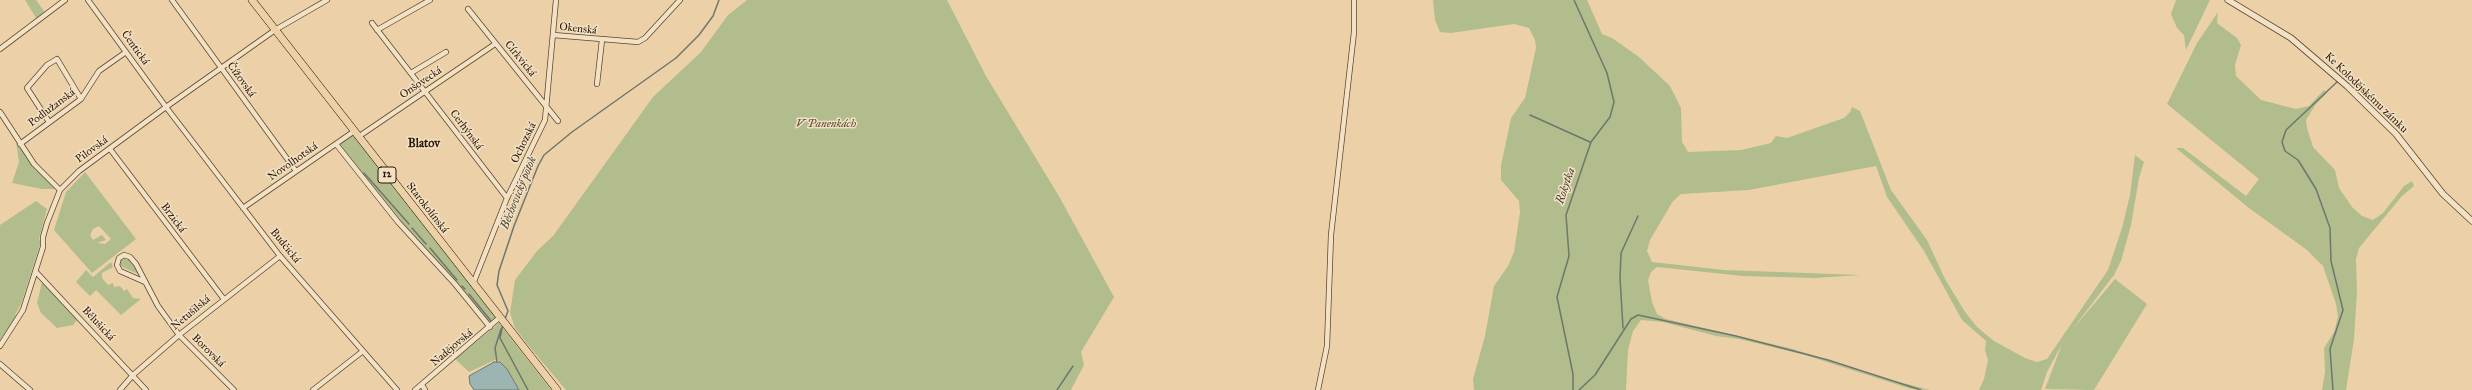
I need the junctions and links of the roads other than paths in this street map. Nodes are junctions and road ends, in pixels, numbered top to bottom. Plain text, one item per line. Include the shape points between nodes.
1 (65, 0) edge
2 (88, 0) edge
3 (172, 0) edge
4 (252, 0) edge
5 (327, 0) edge
6 (430, 0) edge
7 (556, 0) edge
8 (680, 0) edge
9 (1354, 0) edge
10 (2228, 0) edge
11 (468, 9) dead end
12 (372, 23) dead end
13 (275, 30) junction
14 (377, 30) junction
15 (553, 35) junction
16 (602, 40) junction
17 (495, 44) junction
18 (0, 49) edge
19 (126, 52) junction
20 (446, 52) dead end
21 (222, 69) junction
22 (411, 72) junction
23 (597, 84) dead end
24 (425, 91) junction
25 (81, 99) junction
26 (166, 107) junction
27 (547, 107) junction
28 (0, 112) edge
29 (558, 121) dead end
30 (49, 122) junction
31 (355, 135) junction
32 (20, 144) junction
33 (336, 144) junction
34 (110, 149) junction
35 (296, 171) junction
36 (60, 190) junction
37 (507, 198) junction
38 (243, 208) junction
39 (2472, 221) edge
40 (280, 256) junction
41 (36, 272) junction
42 (145, 282) junction
43 (472, 284) junction
44 (223, 298) junction
45 (499, 318) junction
46 (490, 327) junction
47 (179, 335) junction
48 (0, 346) edge
49 (363, 351) junction
50 (0, 364) edge
51 (133, 375) junction
52 (422, 385) junction
53 (30, 390) edge
54 (120, 390) edge
55 (146, 390) edge
56 (234, 390) edge
57 (313, 390) edge
58 (397, 390) edge
59 (415, 390) edge
60 (425, 390) edge
61 (557, 390) edge
62 (1318, 390) edge

1 - 18 street
2 - 19 street, Čentická
3 - 21 street, Čížovská
4 - 13 main road, Starokolínská / 12
5 - 13 street, Pilovská
6 - 14 street
7 - 15 street, Ochozská
8 - 16 street, Okenská via 645,38 638,42
9 - 62 street via 1354,32 1331,235 1327,346
10 - 39 street, Ke Kolodějskému zámku via 2291,38 2347,86 2396,134 2443,194
11 - 17 street, Církvická
12 - 14 street, Cerhýnská
13 - 21 street, Pilovská
13 - 31 main road, Starokolínská / 12
14 - 22 street, Cerhýnská
15 - 16 street, Okenská
15 - 27 street, Ochozská
16 - 23 street, Okenská
17 - 24 street, Onšovecká
17 - 27 street, Církvická
19 - 25 street, Podlužanská via 99,71
19 - 26 street, Čentická
20 - 22 street
21 - 26 street, Pilovská
21 - 35 street, Čížovská
22 - 24 street, Cerhýnská
24 - 31 street, Onšovecká
24 - 37 street, Cerhýnská
25 - 30 street, Podlužanská
25 - 30 street via 57,59 48,65 26,88
26 - 34 street, Pilovská
26 - 38 street, Budčická
27 - 29 street, Církvická
27 - 37 street, Ochozská via 539,135
28 - 32 street
30 - 32 street, Podlužanská
31 - 33 street, Novolhotská
31 - 43 main road, Starokolínská / 12
32 - 36 street via 34,164
33 - 35 street, Novolhotská
33 - 46 street via 398,222
34 - 36 street, Pilovská via 79,171
34 - 44 street, Brzická
35 - 38 street, Novolhotská
36 - 41 street, Pilovská via 46,227
37 - 43 street, Ochozská
38 - 40 street, Budčická
40 - 44 street, Netušilská
40 - 49 street, Budčická
41 - 48 street, Pilovská via 23,310
41 - 51 street, Bělušická
42 - 42 street, Borovská via 130,257 124,255 119,258 116,266 120,271
42 - 47 street, Borovská via 158,306
43 - 45 main road, Starokolínská / 12
44 - 47 street, Netušilská
45 - 46 street, Nadějovská
45 - 61 main road, Starokolínská / 12
46 - 52 street, Nadějovská
47 - 51 street, Netušilská
47 - 56 street, Borovská
49 - 57 street
49 - 58 street, Budčická
50 - 53 street
51 - 54 street, Netušilská
51 - 55 street, Bělušická
52 - 59 street, Nadějovská
52 - 60 street

